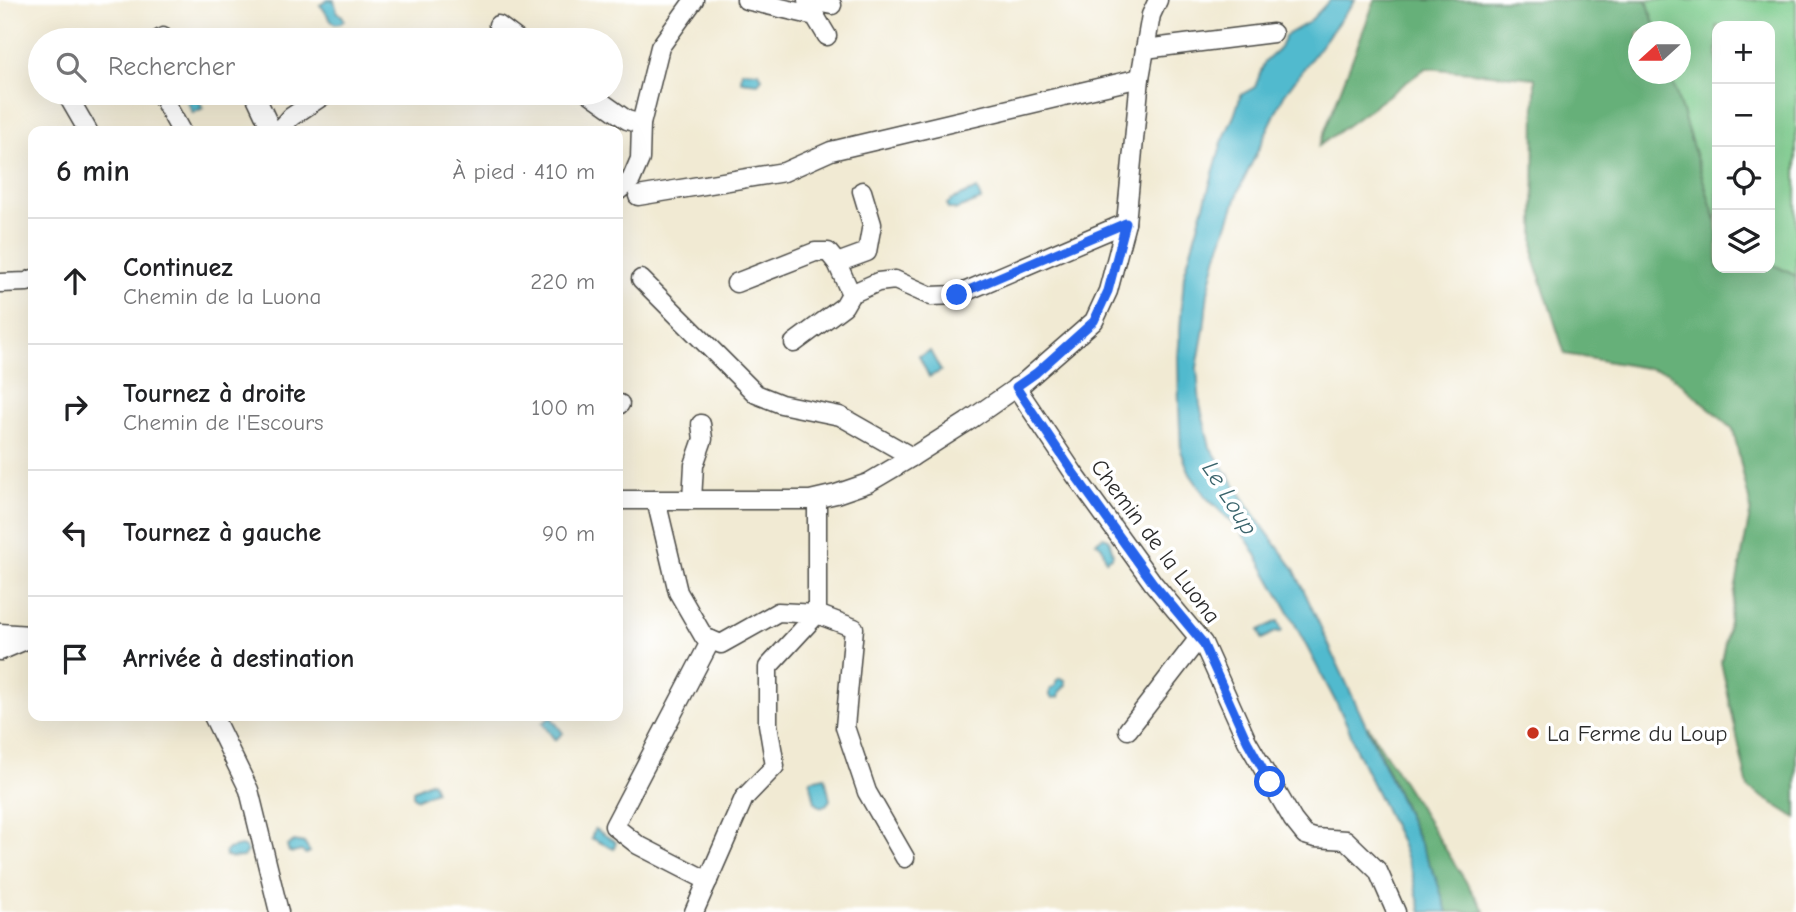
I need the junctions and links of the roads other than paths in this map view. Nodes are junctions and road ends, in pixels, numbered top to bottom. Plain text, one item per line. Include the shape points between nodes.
1 (694, 0) edge
2 (746, 0) edge
3 (807, 0) edge
4 (1157, 0) edge
5 (832, 5) dead end
6 (498, 25) dead end
7 (502, 28) edge
8 (1273, 33) dead end
9 (827, 36) dead end
10 (1145, 50) junction
11 (1140, 78) junction
12 (73, 105) edge
13 (167, 105) edge
14 (260, 105) edge
15 (309, 105) edge
16 (606, 105) edge
17 (641, 124) junction
18 (85, 126) edge
19 (178, 126) edge
20 (270, 126) edge
21 (283, 126) edge
22 (623, 187) edge
23 (862, 191) dead end
24 (638, 195) dead end
25 (1126, 223) junction
26 (867, 252) junction
27 (837, 263) junction
28 (641, 279) dead end
29 (28, 282) edge
30 (878, 282) junction
31 (0, 283) edge
32 (736, 283) dead end
33 (851, 294) junction
34 (794, 343) dead end
35 (1016, 387) junction
36 (701, 424) dead end
37 (912, 457) junction
38 (623, 496) edge
39 (656, 499) junction
40 (817, 499) junction
41 (692, 500) junction
42 (817, 614) junction
43 (0, 633) edge
44 (28, 636) edge
45 (28, 638) edge
46 (1199, 638) junction
47 (711, 640) junction
48 (0, 651) edge
49 (216, 721) edge
50 (1128, 730) dead end
51 (905, 858) dead end
52 (708, 881) junction
53 (1395, 911) edge
54 (279, 912) edge
55 (694, 912) edge

1 - 17 street via 660,47
2 - 9 street via 815,16
3 - 5 street
4 - 10 street
6 - 7 street
8 - 10 street
10 - 11 street
11 - 24 street via 831,151 784,172
11 - 25 street
12 - 18 street
13 - 19 street
14 - 20 street
15 - 21 street
16 - 17 street
17 - 22 street via 639,159 631,180
23 - 26 street via 872,224
25 - 30 street via 957,295 931,296 895,280
25 - 35 street via 1108,291 1094,321
26 - 27 street
26 - 30 street
27 - 32 street via 828,253 816,252
27 - 33 street
28 - 37 street via 756,394 840,416
29 - 31 street
30 - 33 street
33 - 34 street via 844,306
35 - 37 street
35 - 46 street, Chemin de la Luona via 1137,561
36 - 41 street via 704,439 694,465
37 - 40 street via 868,482
38 - 39 street
39 - 41 street
39 - 47 street via 678,592 704,638
40 - 41 street
40 - 42 street
42 - 47 street via 778,612 722,644
42 - 51 street via 854,628 845,727 867,792
42 - 52 street via 768,667 768,724 775,766 744,799
43 - 44 street
45 - 48 street
46 - 50 street
46 - 53 street, Chemin de la Luona via 1247,741 1293,820 1305,835 1346,840 1378,871
47 - 52 street via 614,826 638,845
49 - 54 street via 250,790
52 - 55 street

